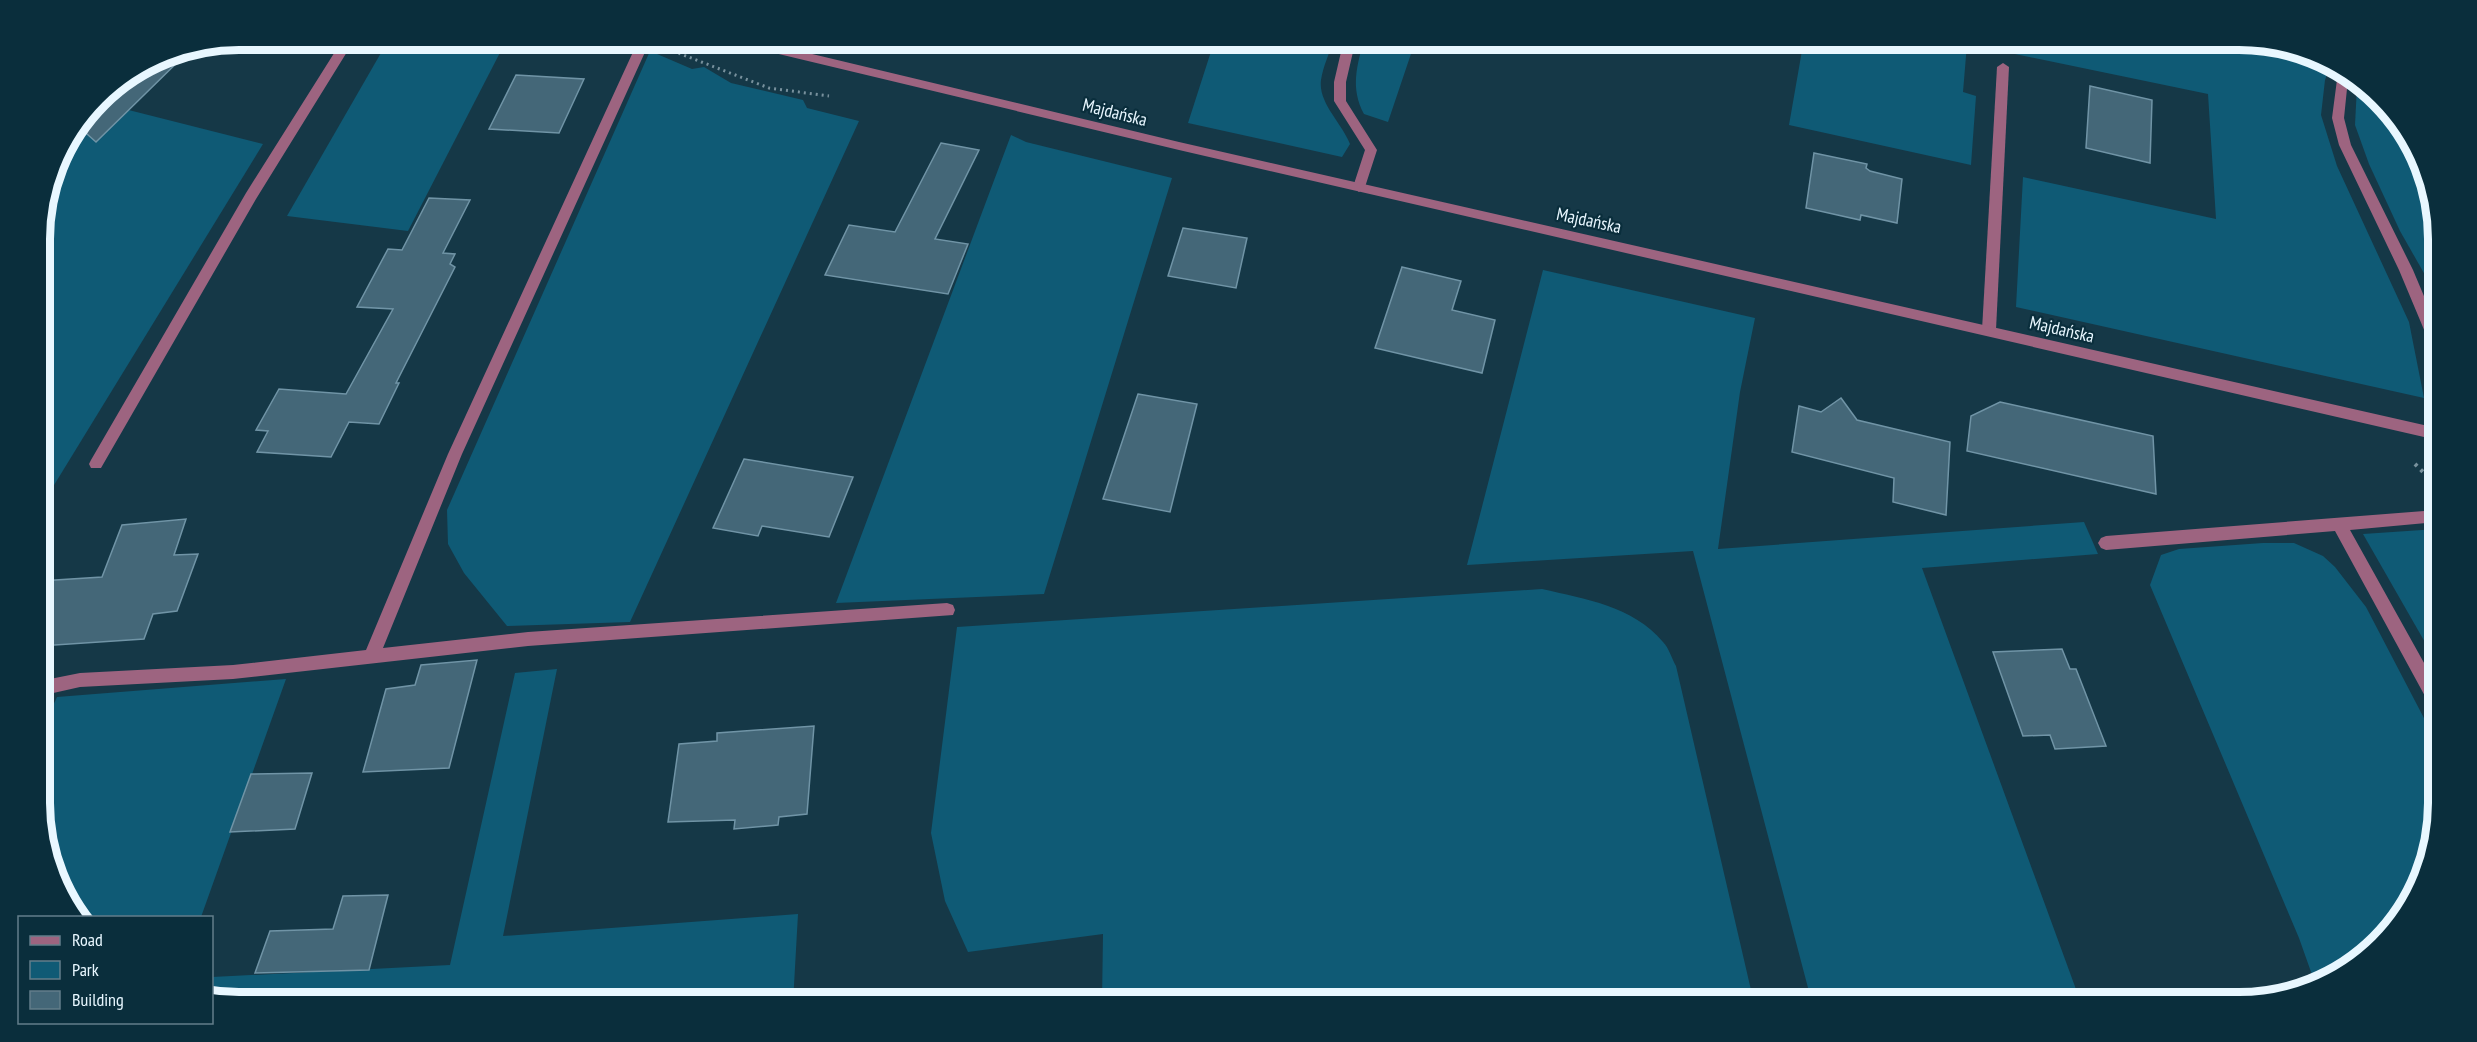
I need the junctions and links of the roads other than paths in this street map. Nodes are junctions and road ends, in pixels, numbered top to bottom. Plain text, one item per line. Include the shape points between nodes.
1 (342, 50) edge
2 (640, 50) edge
3 (780, 50) edge
4 (1347, 50) edge
5 (2003, 67) dead end
6 (2342, 80) edge
7 (1359, 187) junction
8 (2428, 323) edge
9 (1989, 330) junction
10 (2428, 432) edge
11 (96, 464) dead end
12 (2428, 517) edge
13 (2340, 525) junction
14 (2106, 543) dead end
15 (947, 610) dead end
16 (371, 657) junction
17 (2428, 686) edge
18 (50, 687) edge

1 - 11 street via 251,196
2 - 16 street via 455,454
3 - 7 street, Majdańska
4 - 7 street via 1340,101 1371,150
5 - 9 street
6 - 8 street via 2338,118 2345,145
7 - 9 street, Majdańska
9 - 10 street, Majdańska
12 - 13 street
13 - 14 street
13 - 17 street
15 - 16 street via 528,639
16 - 18 street via 232,672 80,680

